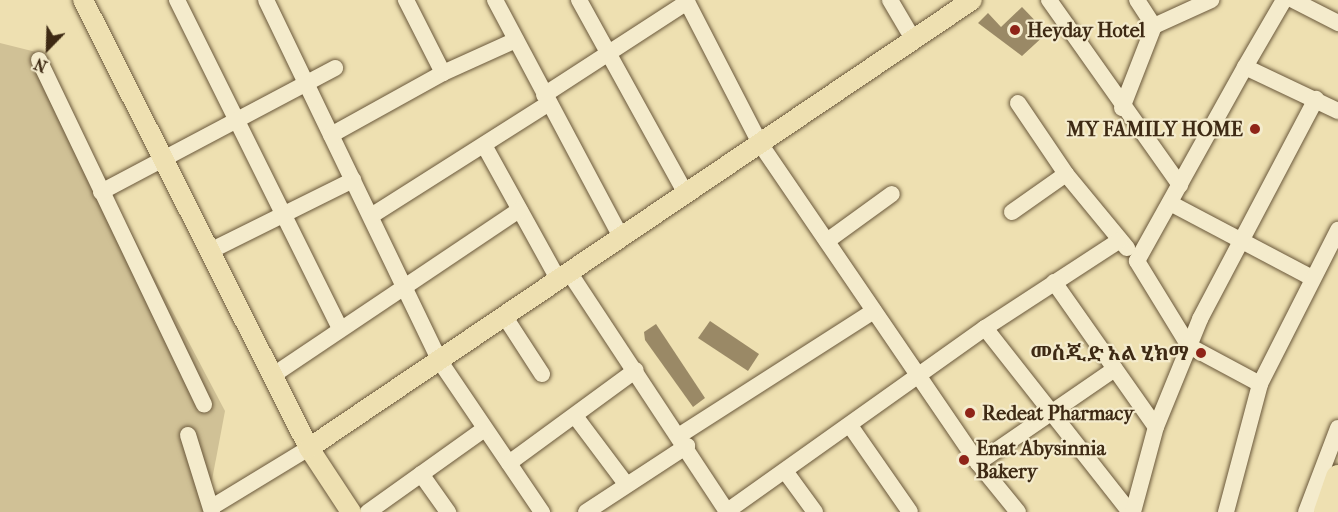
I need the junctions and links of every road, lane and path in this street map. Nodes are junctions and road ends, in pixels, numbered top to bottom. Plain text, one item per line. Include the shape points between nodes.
1 (83, 0) edge
2 (177, 0) edge
3 (266, 0) edge
4 (406, 0) edge
5 (495, 0) edge
6 (579, 0) edge
7 (890, 0) edge
8 (972, 0) edge
9 (1049, 0) edge
10 (1137, 0) edge
11 (1211, 0) edge
12 (1284, 0) edge
13 (1293, 0) edge
14 (686, 1) edge
15 (1338, 23) edge
16 (1154, 26) junction
17 (913, 39) junction
18 (516, 40) junction
19 (606, 51) junction
20 (39, 60) dead end
21 (1245, 67) junction
22 (335, 68) dead end
23 (443, 73) junction
24 (306, 86) junction
25 (547, 99) junction
26 (1316, 99) junction
27 (1018, 103) dead end
28 (1122, 108) junction
29 (1338, 111) edge
30 (236, 119) junction
31 (331, 135) junction
32 (484, 145) junction
33 (761, 145) junction
34 (164, 159) junction
35 (1066, 174) junction
36 (353, 180) junction
37 (1180, 185) junction
38 (101, 192) junction
39 (686, 194) junction
40 (892, 194) dead end
41 (1170, 203) junction
42 (519, 210) junction
43 (1012, 212) dead end
44 (284, 215) junction
45 (371, 216) junction
46 (1338, 230) edge
47 (621, 237) junction
48 (1242, 239) junction
49 (1120, 240) junction
50 (827, 242) junction
51 (210, 251) junction
52 (1323, 256) junction
53 (1137, 261) junction
54 (1338, 265) edge
55 (564, 275) junction
56 (1312, 278) junction
57 (1054, 282) junction
58 (403, 286) junction
59 (874, 311) junction
60 (505, 317) junction
61 (340, 328) junction
62 (986, 328) junction
63 (1189, 346) junction
64 (439, 360) junction
65 (1114, 369) junction
66 (636, 370) junction
67 (542, 374) dead end
68 (272, 376) junction
69 (920, 377) junction
70 (1260, 384) junction
71 (204, 405) dead end
72 (1052, 414) junction
73 (575, 416) junction
74 (851, 427) junction
75 (1156, 427) junction
76 (1338, 428) edge
77 (483, 430) junction
78 (188, 435) dead end
79 (683, 440) junction
80 (309, 448) junction
81 (509, 463) junction
82 (978, 463) junction
83 (785, 471) junction
84 (421, 474) junction
85 (1338, 477) edge
86 (626, 484) junction
87 (212, 509) edge
88 (1013, 510) edge
89 (351, 512) edge
90 (368, 512) edge
91 (448, 512) edge
92 (542, 512) edge
93 (586, 512) edge
94 (727, 512) edge
95 (815, 512) edge
96 (910, 512) edge
97 (1132, 512) edge
98 (1226, 512) edge
99 (1306, 512) edge
100 (1326, 512) edge

1 - 34 main road
2 - 30 street
3 - 24 street
4 - 23 street
5 - 18 street
6 - 19 street
7 - 17 street
8 - 17 main road
9 - 28 street
10 - 16 street
11 - 16 street
12 - 21 street
13 - 15 street
14 - 19 street
14 - 33 street
16 - 28 street
17 - 33 main road
18 - 23 street
18 - 25 street
19 - 25 street
19 - 39 street
20 - 38 street
21 - 26 street
21 - 37 street
22 - 24 street
23 - 31 street
24 - 30 street
24 - 31 street
25 - 32 street
25 - 47 street
26 - 29 street
26 - 48 street
27 - 35 street
28 - 37 street
30 - 34 street
30 - 44 street
31 - 36 street
32 - 42 street
32 - 45 street
33 - 39 main road
33 - 50 street
34 - 38 street
34 - 51 main road
35 - 43 street
35 - 49 street
36 - 44 street
36 - 45 street
37 - 41 street
38 - 71 street
39 - 47 main road
40 - 50 street
41 - 48 street
41 - 53 street
42 - 55 street
42 - 58 street
44 - 51 street
44 - 61 street
45 - 58 street
46 - 52 street
47 - 55 main road
48 - 56 street
48 - 63 street
49 - 53 street
49 - 57 street
50 - 59 street
51 - 68 main road
52 - 54 street
52 - 56 street
53 - 63 street
55 - 60 main road
55 - 66 street
56 - 70 street
57 - 62 street
57 - 65 street
58 - 61 street
58 - 64 street
59 - 69 street
59 - 79 street
60 - 64 main road
60 - 67 street
61 - 68 street
62 - 69 street
62 - 72 street
63 - 70 street
63 - 75 street
64 - 77 street
64 - 80 main road
65 - 72 street
65 - 75 street
66 - 73 street
66 - 79 street
68 - 80 main road
69 - 74 street
69 - 82 street
70 - 98 street
72 - 82 street
72 - 97 street
73 - 81 street
73 - 86 street
74 - 83 street
74 - 96 street
75 - 97 street
76 - 99 street
77 - 81 street
77 - 84 street
78 - 87 street
79 - 86 street
79 - 94 street
80 - 87 street
80 - 89 main road
81 - 92 street
82 - 88 street
83 - 94 street
83 - 95 street
84 - 90 street
84 - 91 street
85 - 100 highway
86 - 93 street

